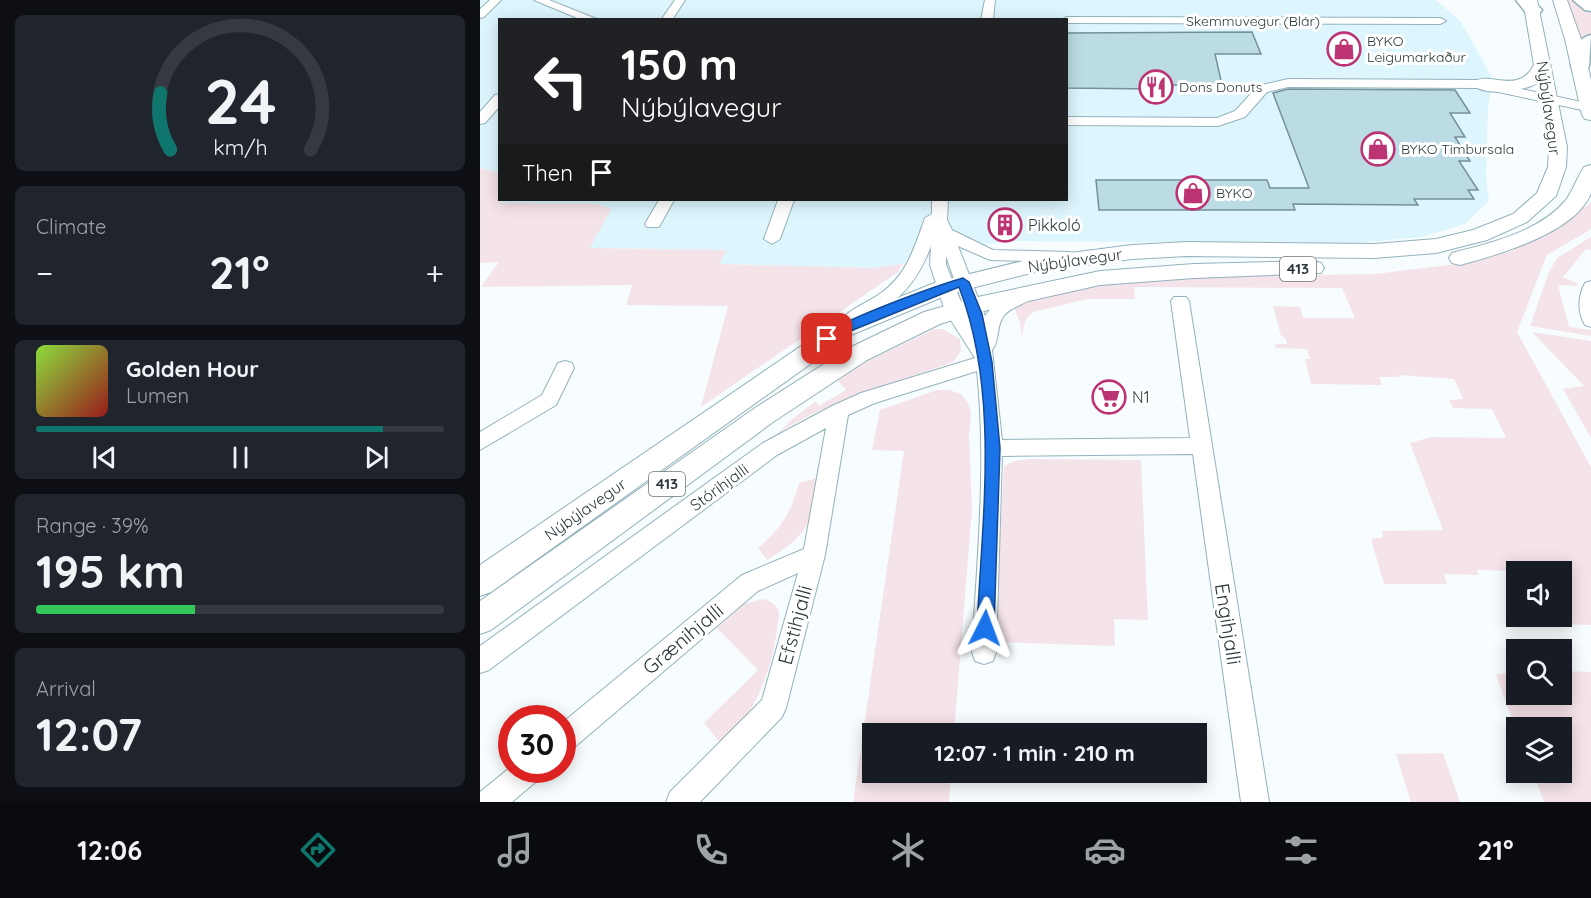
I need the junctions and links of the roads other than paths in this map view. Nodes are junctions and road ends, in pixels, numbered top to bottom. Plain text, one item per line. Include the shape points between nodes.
1 (496, 0) edge
2 (539, 0) edge
3 (680, 0) edge
4 (990, 0) edge
5 (1556, 0) edge
6 (1581, 0) edge
7 (1529, 3) edge
8 (586, 4) dead end
9 (1591, 6) edge
10 (480, 15) edge
11 (575, 16) edge
12 (667, 18) edge
13 (987, 18) edge
14 (1068, 20) edge
15 (1440, 21) dead end
16 (1582, 40) edge
17 (1543, 64) junction
18 (1459, 84) junction
19 (1480, 84) junction
20 (1588, 98) edge
21 (498, 100) edge
22 (1551, 105) junction
23 (480, 120) edge
24 (1068, 121) edge
25 (1591, 171) edge
26 (665, 201) edge
27 (786, 201) edge
28 (940, 201) edge
29 (653, 224) dead end
30 (942, 227) junction
31 (772, 239) dead end
32 (1084, 257) junction
33 (954, 285) junction
34 (1591, 287) edge
35 (1028, 293) junction
36 (1180, 301) dead end
37 (963, 309) junction
38 (1591, 321) edge
39 (843, 329) junction
40 (985, 362) junction
41 (565, 368) dead end
42 (839, 411) junction
43 (480, 442) edge
44 (1201, 446) junction
45 (993, 448) junction
46 (814, 555) junction
47 (480, 582) edge
48 (480, 618) edge
49 (984, 652) dead end
50 (480, 661) edge
51 (576, 729) edge
52 (513, 783) edge
53 (490, 802) edge
54 (680, 802) edge
55 (1255, 802) edge

1 - 10 street
2 - 11 street
3 - 12 street
4 - 13 street
5 - 16 main road
6 - 9 highway
7 - 17 main road, Nýbýlavegur / 413
8 - 11 street
14 - 15 street, Skemmuvegur (Blár)
16 - 20 highway
17 - 19 main road via 1538,76 1528,82 1502,87
17 - 22 main road, Nýbýlavegur / 413
18 - 19 street
18 - 22 street
18 - 24 street via 1281,84 1259,92 1240,114 1218,122
19 - 22 street
20 - 22 street
21 - 23 street
22 - 32 main road, Nýbýlavegur / 413 via 1558,147 1555,174 1546,196 1520,218 1480,235 1436,246 1374,251 1187,249
25 - 35 main road, Nýbýlavegur / 413 via 1578,199 1548,224 1513,244 1458,258 1382,266 1100,278
26 - 29 street
27 - 31 street
28 - 30 street
28 - 39 street via 913,271 889,297 856,315
30 - 32 street via 990,255
30 - 33 street via 938,265
32 - 33 main road, Nýbýlavegur / 413
33 - 37 street
33 - 39 main road, Nýbýlavegur / 413
34 - 38 street via 1587,307
35 - 37 main road, Nýbýlavegur / 413
35 - 40 street, Nýbýlavegur via 995,313 988,330
36 - 44 street, Engihjalli
37 - 40 street
37 - 48 main road, Nýbýlavegur / 413 via 932,318 858,354 764,414
39 - 47 main road, Nýbýlavegur / 413
40 - 42 street, Stórihjalli
40 - 45 street, Nýbýlavegur
41 - 43 street via 549,400
42 - 46 street, Efstihjalli
42 - 50 street, Stórihjalli via 770,449
44 - 45 street
44 - 55 street, Engihjalli
45 - 49 street, Nýbýlavegur
46 - 51 street, Grænihjalli via 750,583
46 - 54 street, Efstihjalli via 773,708
52 - 53 street

